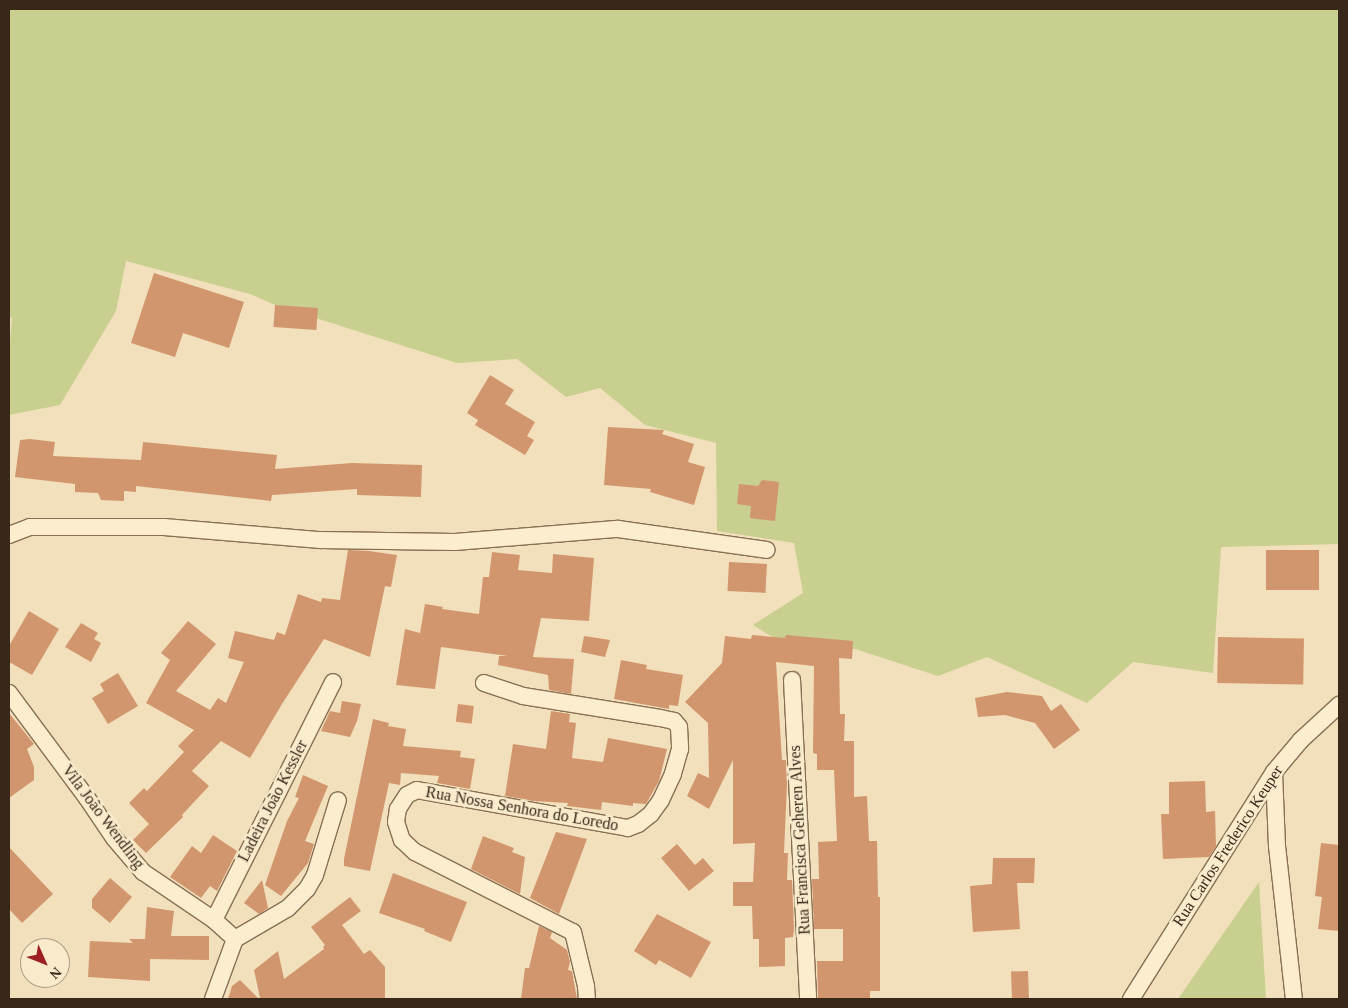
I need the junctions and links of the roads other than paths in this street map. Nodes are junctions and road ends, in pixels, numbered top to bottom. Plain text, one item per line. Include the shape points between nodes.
1 (9, 535) edge
2 (767, 550) dead end
3 (792, 680) dead end
4 (333, 682) dead end
5 (484, 683) dead end
6 (9, 693) edge
7 (1339, 705) edge
8 (1274, 772) junction
9 (338, 800) dead end
10 (214, 920) junction
11 (235, 939) junction
12 (213, 999) edge
13 (587, 999) edge
14 (808, 999) edge
15 (1131, 999) edge
16 (1294, 999) edge

1 - 2 street via 30,527 164,526 320,540 455,542 618,530
3 - 14 street, Rua Francisca Geheren Alves
4 - 10 street, Ladeira João Kessler
5 - 13 street, Rua Nossa Senhora do Loredo via 524,696 674,721 680,727 680,749 661,800 651,814 628,828 417,790 407,795 398,809 396,822 402,840 414,852 573,932
6 - 10 street, Vila João Wendling via 114,838 143,872
7 - 8 street, Rua Carlos Frederico Keuper via 1301,740
8 - 15 street, Rua Carlos Frederico Keuper
8 - 16 street via 1277,846
9 - 11 street via 315,875 307,889 288,908
10 - 11 street, Vila João Wendling
11 - 12 street

